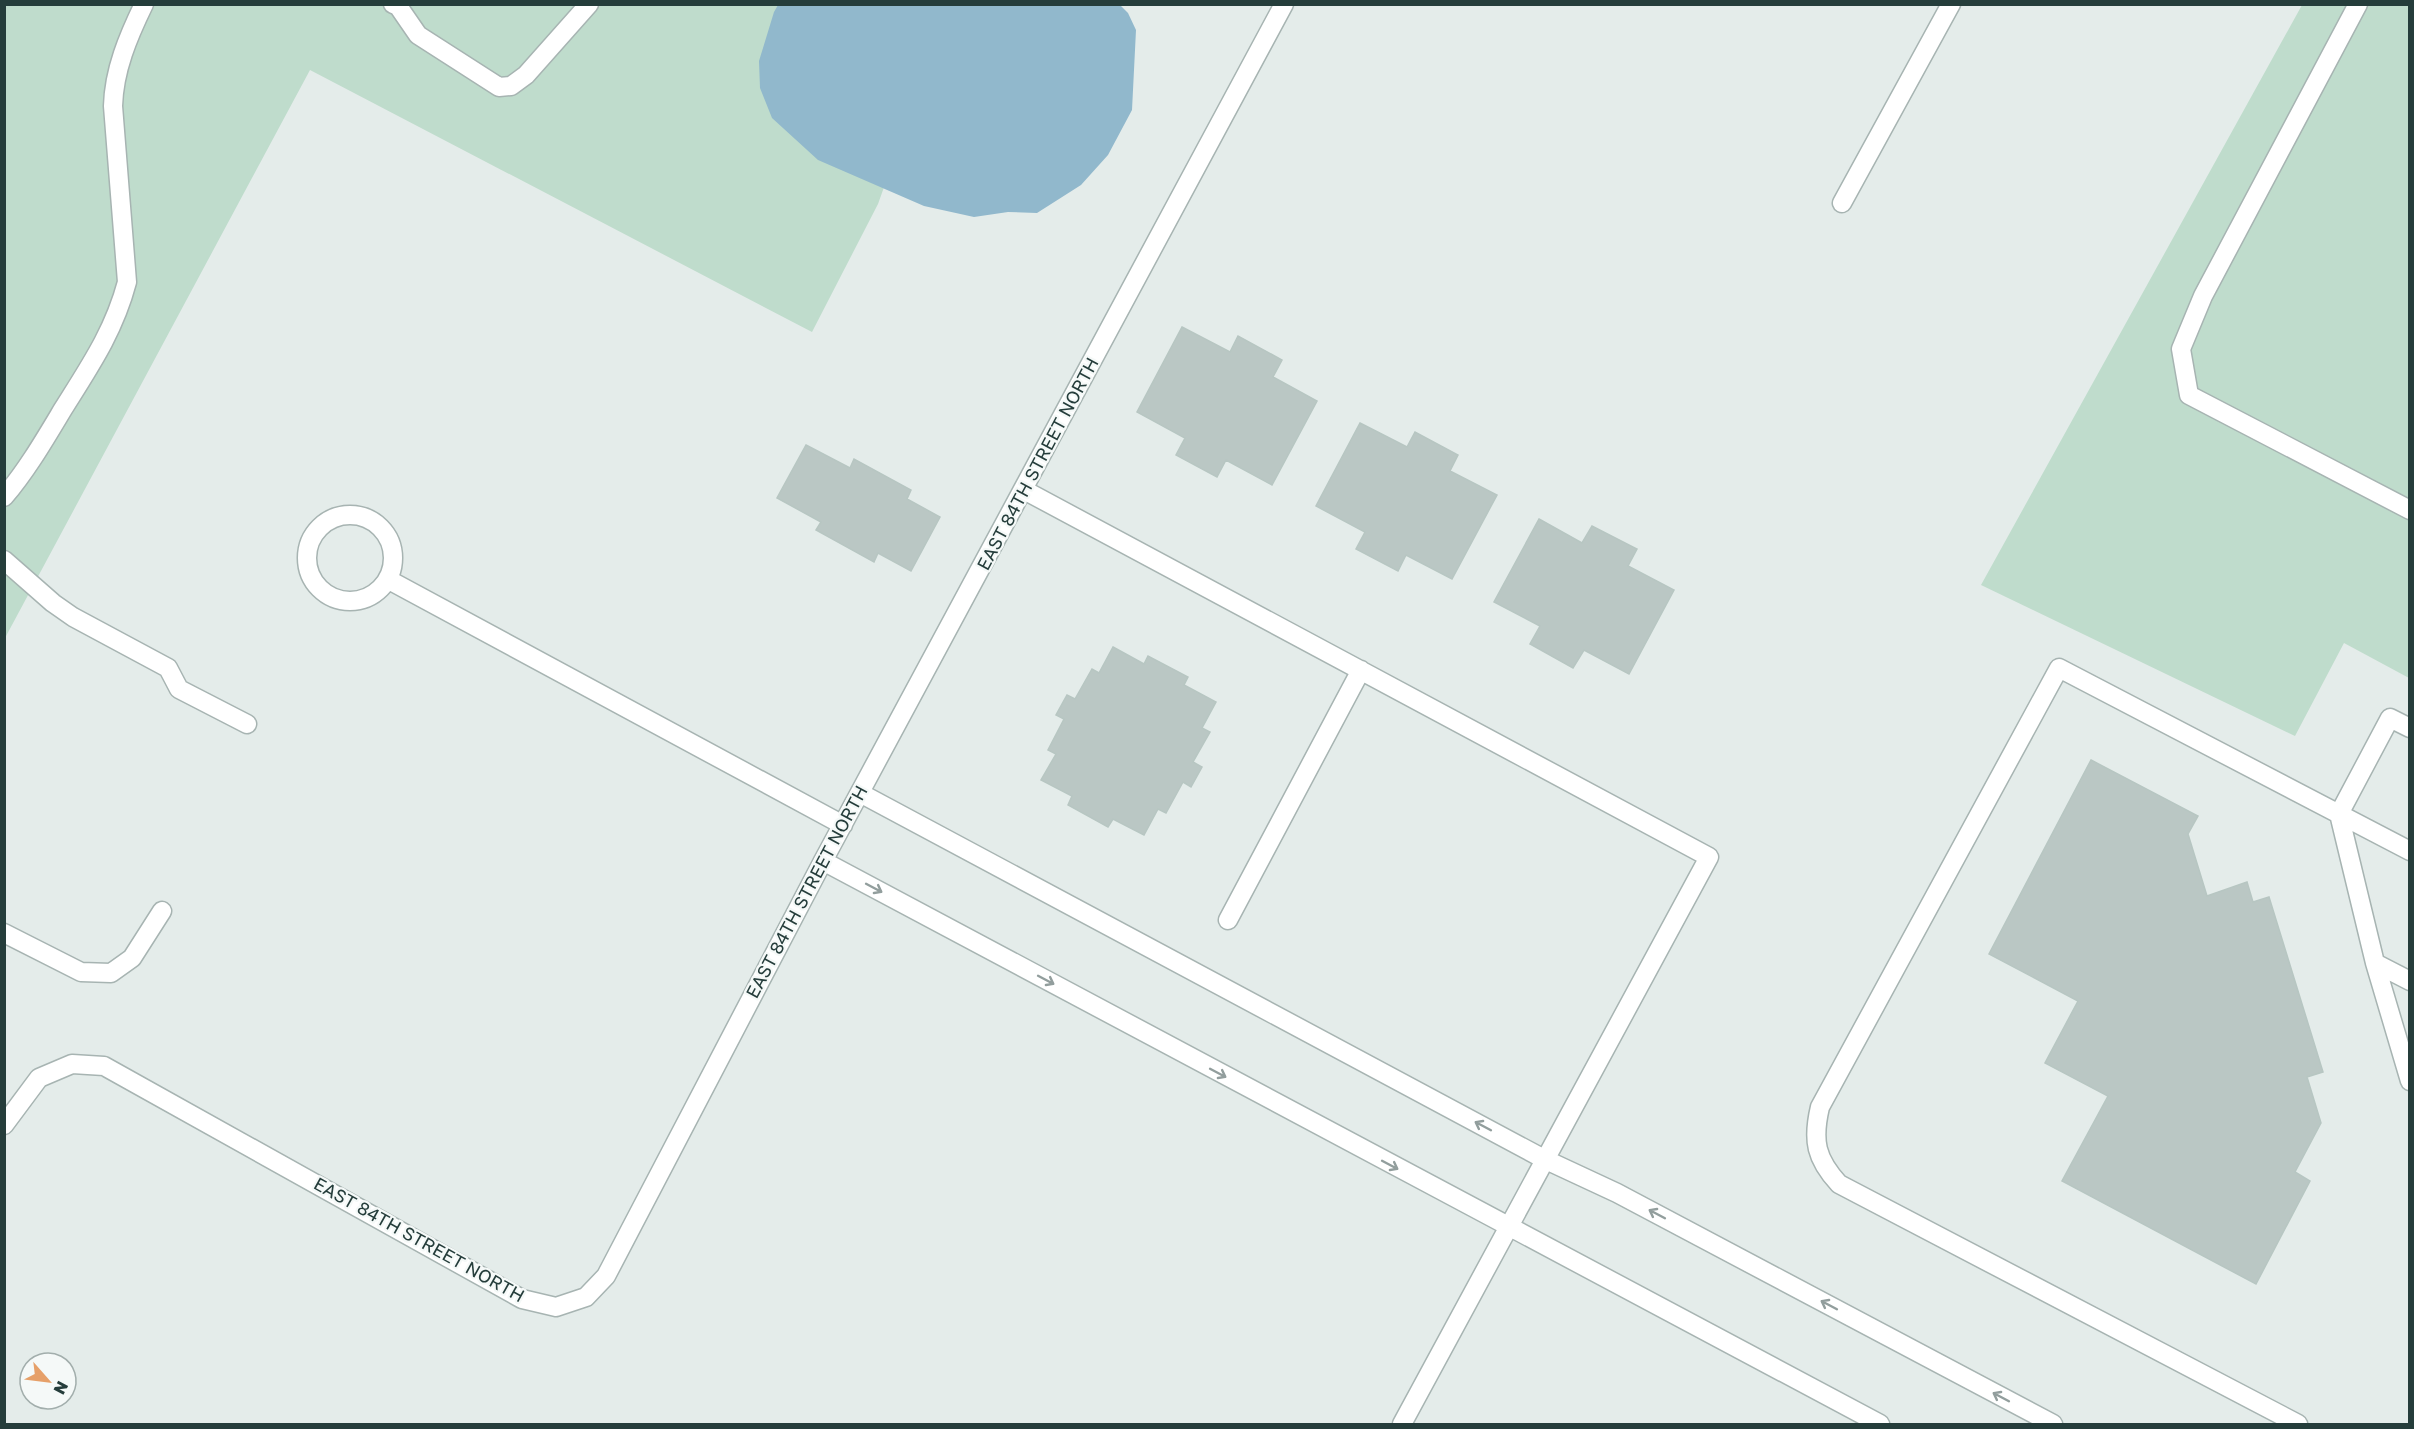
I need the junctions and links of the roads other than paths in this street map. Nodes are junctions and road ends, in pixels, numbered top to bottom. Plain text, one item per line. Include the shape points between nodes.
1 (144, 4) edge
2 (589, 4) edge
3 (1284, 4) edge
4 (1951, 4) edge
5 (2358, 4) edge
6 (398, 5) edge
7 (1842, 203) dead end
8 (1024, 490) junction
9 (4, 497) edge
10 (2409, 510) edge
11 (4, 560) edge
12 (389, 580) junction
13 (1361, 670) junction
14 (247, 724) dead end
15 (2409, 728) edge
16 (860, 793) junction
17 (2339, 814) junction
18 (843, 825) junction
19 (2409, 851) edge
20 (823, 861) junction
21 (162, 911) dead end
22 (1228, 920) dead end
23 (4, 933) edge
24 (2375, 963) junction
25 (2409, 981) edge
26 (2409, 1081) edge
27 (4, 1125) edge
28 (1544, 1159) junction
29 (1508, 1228) junction
30 (1402, 1425) edge
31 (1880, 1425) edge
32 (2053, 1425) edge
33 (2298, 1425) edge

1 - 9 street via 129,34 114,85 127,282 121,305 110,333
2 - 6 street via 526,75 511,86 499,87 418,35
3 - 8 street, EAST 84TH STREET NORTH
4 - 7 street
5 - 10 street via 2203,296 2181,349 2189,395
8 - 13 street
8 - 16 street, EAST 84TH STREET NORTH
11 - 14 street via 53,603 168,668 179,689
12 - 12 street via 394,552 390,539 370,519 342,515 318,529 310,541 308,570 324,594 352,602 367,599
12 - 18 street
13 - 22 street
13 - 28 street via 1709,857
15 - 17 street via 2390,718
16 - 18 street, EAST 84TH STREET NORTH
28 -> 16 street
17 - 19 street
17 - 24 street
17 - 33 street via 2059,668 1820,1107 1814,1130 1818,1155 1839,1184
18 - 20 street, EAST 84TH STREET NORTH
20 - 27 street, EAST 84TH STREET NORTH via 606,1276 586,1297 556,1307 522,1299 104,1066 72,1064 39,1078
20 -> 29 street
21 - 23 street via 132,958 111,973 81,972
24 - 25 street
24 - 26 street
28 - 29 street
32 -> 28 street via 1617,1193
29 - 30 street
29 - 31 street

